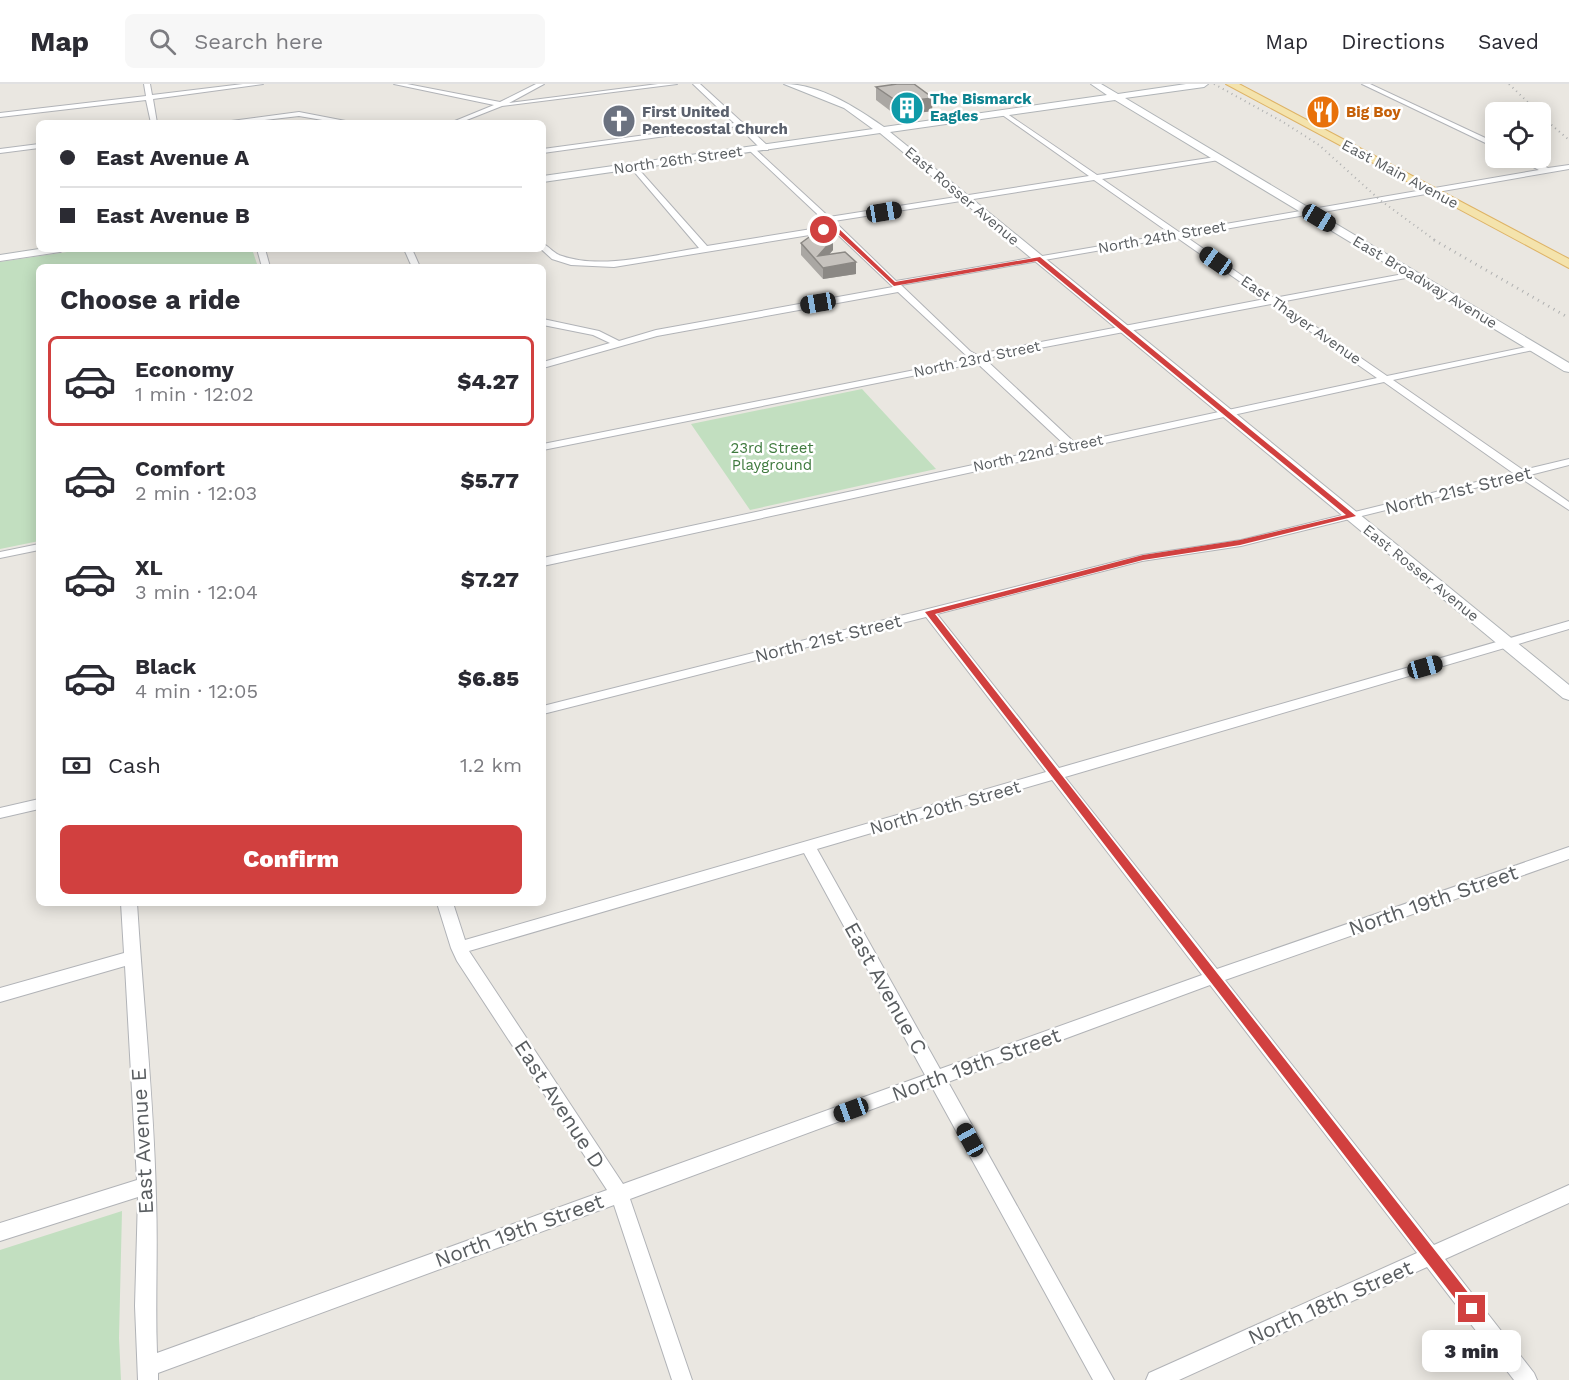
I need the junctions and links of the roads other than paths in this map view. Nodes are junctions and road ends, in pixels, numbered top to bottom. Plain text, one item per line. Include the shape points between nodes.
1 (147, 84) edge
2 (260, 84) edge
3 (397, 84) edge
4 (541, 84) edge
5 (674, 84) edge
6 (696, 84) edge
7 (788, 84) edge
8 (1095, 84) edge
9 (1204, 84) edge
10 (1231, 84) edge
11 (1365, 84) edge
12 (414, 85) edge
13 (150, 97) junction
14 (1117, 97) junction
15 (501, 105) junction
16 (1003, 113) junction
17 (0, 115) edge
18 (154, 120) edge
19 (246, 120) edge
20 (335, 120) edge
21 (461, 120) edge
22 (739, 124) junction
23 (883, 130) junction
24 (1485, 141) edge
25 (36, 146) edge
26 (765, 148) junction
27 (753, 149) junction
28 (0, 151) edge
29 (546, 151) edge
30 (1219, 158) junction
31 (634, 166) junction
32 (1569, 167) edge
33 (1541, 168) edge
34 (1547, 171) junction
35 (1096, 178) junction
36 (546, 179) edge
37 (1431, 191) junction
38 (965, 199) junction
39 (1308, 212) junction
40 (827, 220) junction
41 (835, 228) junction
42 (1177, 234) junction
43 (546, 249) edge
44 (705, 249) junction
45 (37, 252) edge
46 (0, 258) edge
47 (1038, 259) junction
48 (1569, 264) edge
49 (1411, 273) junction
50 (897, 286) junction
51 (1272, 300) junction
52 (546, 323) edge
53 (1124, 329) junction
54 (618, 343) junction
55 (1533, 347) junction
56 (979, 360) junction
57 (546, 364) edge
58 (1569, 369) edge
59 (1384, 379) junction
60 (1227, 414) junction
61 (546, 446) edge
62 (1072, 446) junction
63 (1569, 462) edge
64 (1521, 474) junction
65 (1569, 507) edge
66 (1352, 516) junction
67 (36, 548) edge
68 (0, 555) edge
69 (546, 561) edge
70 (929, 612) junction
71 (1569, 625) edge
72 (1507, 643) junction
73 (1569, 694) edge
74 (546, 709) edge
75 (1055, 774) junction
76 (36, 805) edge
77 (0, 813) edge
78 (808, 846) junction
79 (1569, 853) edge
80 (129, 906) edge
81 (446, 906) edge
82 (459, 948) junction
83 (133, 957) junction
84 (1214, 977) junction
85 (0, 995) edge
86 (936, 1079) junction
87 (146, 1186) junction
88 (619, 1193) junction
89 (1569, 1194) edge
90 (0, 1232) edge
91 (1431, 1256) junction
92 (148, 1373) edge
93 (682, 1380) edge
94 (1104, 1380) edge
95 (1156, 1380) edge
96 (1527, 1380) edge

1 - 13 street
2 - 13 street
3 - 12 street
4 - 15 street
5 - 15 street
6 - 22 street
7 - 23 street, East Rosser Avenue via 847,106
8 - 14 street, East Broadway Avenue
9 - 14 street, North 26th Street
10 - 37 main road, East Main Avenue
11 - 24 street
12 - 15 street
13 - 17 street
13 - 18 street
14 - 16 street, North 26th Street
14 - 30 street, East Broadway Avenue
15 - 21 street
16 - 23 street, North 26th Street
16 - 35 street, East Thayer Avenue
19 - 20 street via 299,114
22 - 26 street
22 - 29 street
23 - 26 street, North 26th Street
23 - 38 street, East Rosser Avenue
25 - 28 street
26 - 27 street, North 26th Street
27 - 31 street, North 26th Street
27 - 40 street
30 - 35 street
30 - 39 street, East Broadway Avenue
31 - 36 street, North 26th Street
31 - 44 street
32 - 34 street, North 24th Street
33 - 34 street
34 - 37 street, North 24th Street
35 - 38 street
35 - 42 street, East Thayer Avenue
37 - 39 street, North 24th Street
37 - 48 main road, East Main Avenue
38 - 40 street
38 - 47 street, East Rosser Avenue
39 - 42 street, North 24th Street
39 - 49 street, East Broadway Avenue
40 - 41 street
41 - 44 street
41 - 50 street
42 - 47 street, North 24th Street
42 - 51 street, East Thayer Avenue
43 - 44 street via 555,257 581,264 614,264
45 - 46 street
47 - 50 street, North 24th Street
47 - 53 street, East Rosser Avenue
49 - 51 street, North 23rd Street
49 - 55 street, East Broadway Avenue
50 - 54 street, North 24th Street
50 - 56 street
51 - 53 street, North 23rd Street
51 - 59 street, East Thayer Avenue
52 - 54 street via 596,333
53 - 56 street, North 23rd Street
53 - 60 street, East Rosser Avenue
54 - 57 street, North 24th Street
55 - 58 street, East Broadway Avenue
55 - 59 street, North 22nd Street
56 - 61 street, North 23rd Street
56 - 62 street
59 - 60 street, North 22nd Street
59 - 64 street, East Thayer Avenue
60 - 62 street, North 22nd Street
60 - 66 street, East Rosser Avenue
62 - 69 street, North 22nd Street
63 - 64 street, North 21st Street
64 - 65 street, East Thayer Avenue
64 - 66 street, North 21st Street
66 - 70 street, North 21st Street via 1240,543 1143,558
66 - 72 street, East Rosser Avenue
67 - 68 street
70 - 74 street, North 21st Street
70 - 75 street
71 - 72 street, North 20th Street
72 - 73 street, East Rosser Avenue
72 - 75 street, North 20th Street
75 - 78 street, North 20th Street
75 - 84 street
76 - 77 street
78 - 82 street, North 20th Street
78 - 86 street, East Avenue C
79 - 84 street, North 19th Street
80 - 83 street, East Avenue E
81 - 82 street, East Avenue D
82 - 88 street, East Avenue D
83 - 85 street
83 - 87 street, East Avenue E
84 - 86 street, North 19th Street
84 - 91 street
86 - 88 street, North 19th Street
86 - 94 street, East Avenue C
87 - 90 street
87 - 92 street, East Avenue E
88 - 92 street, North 19th Street
88 - 93 street, East Avenue D
89 - 91 street, North 18th Street
91 - 95 street, North 18th Street
91 - 96 street

